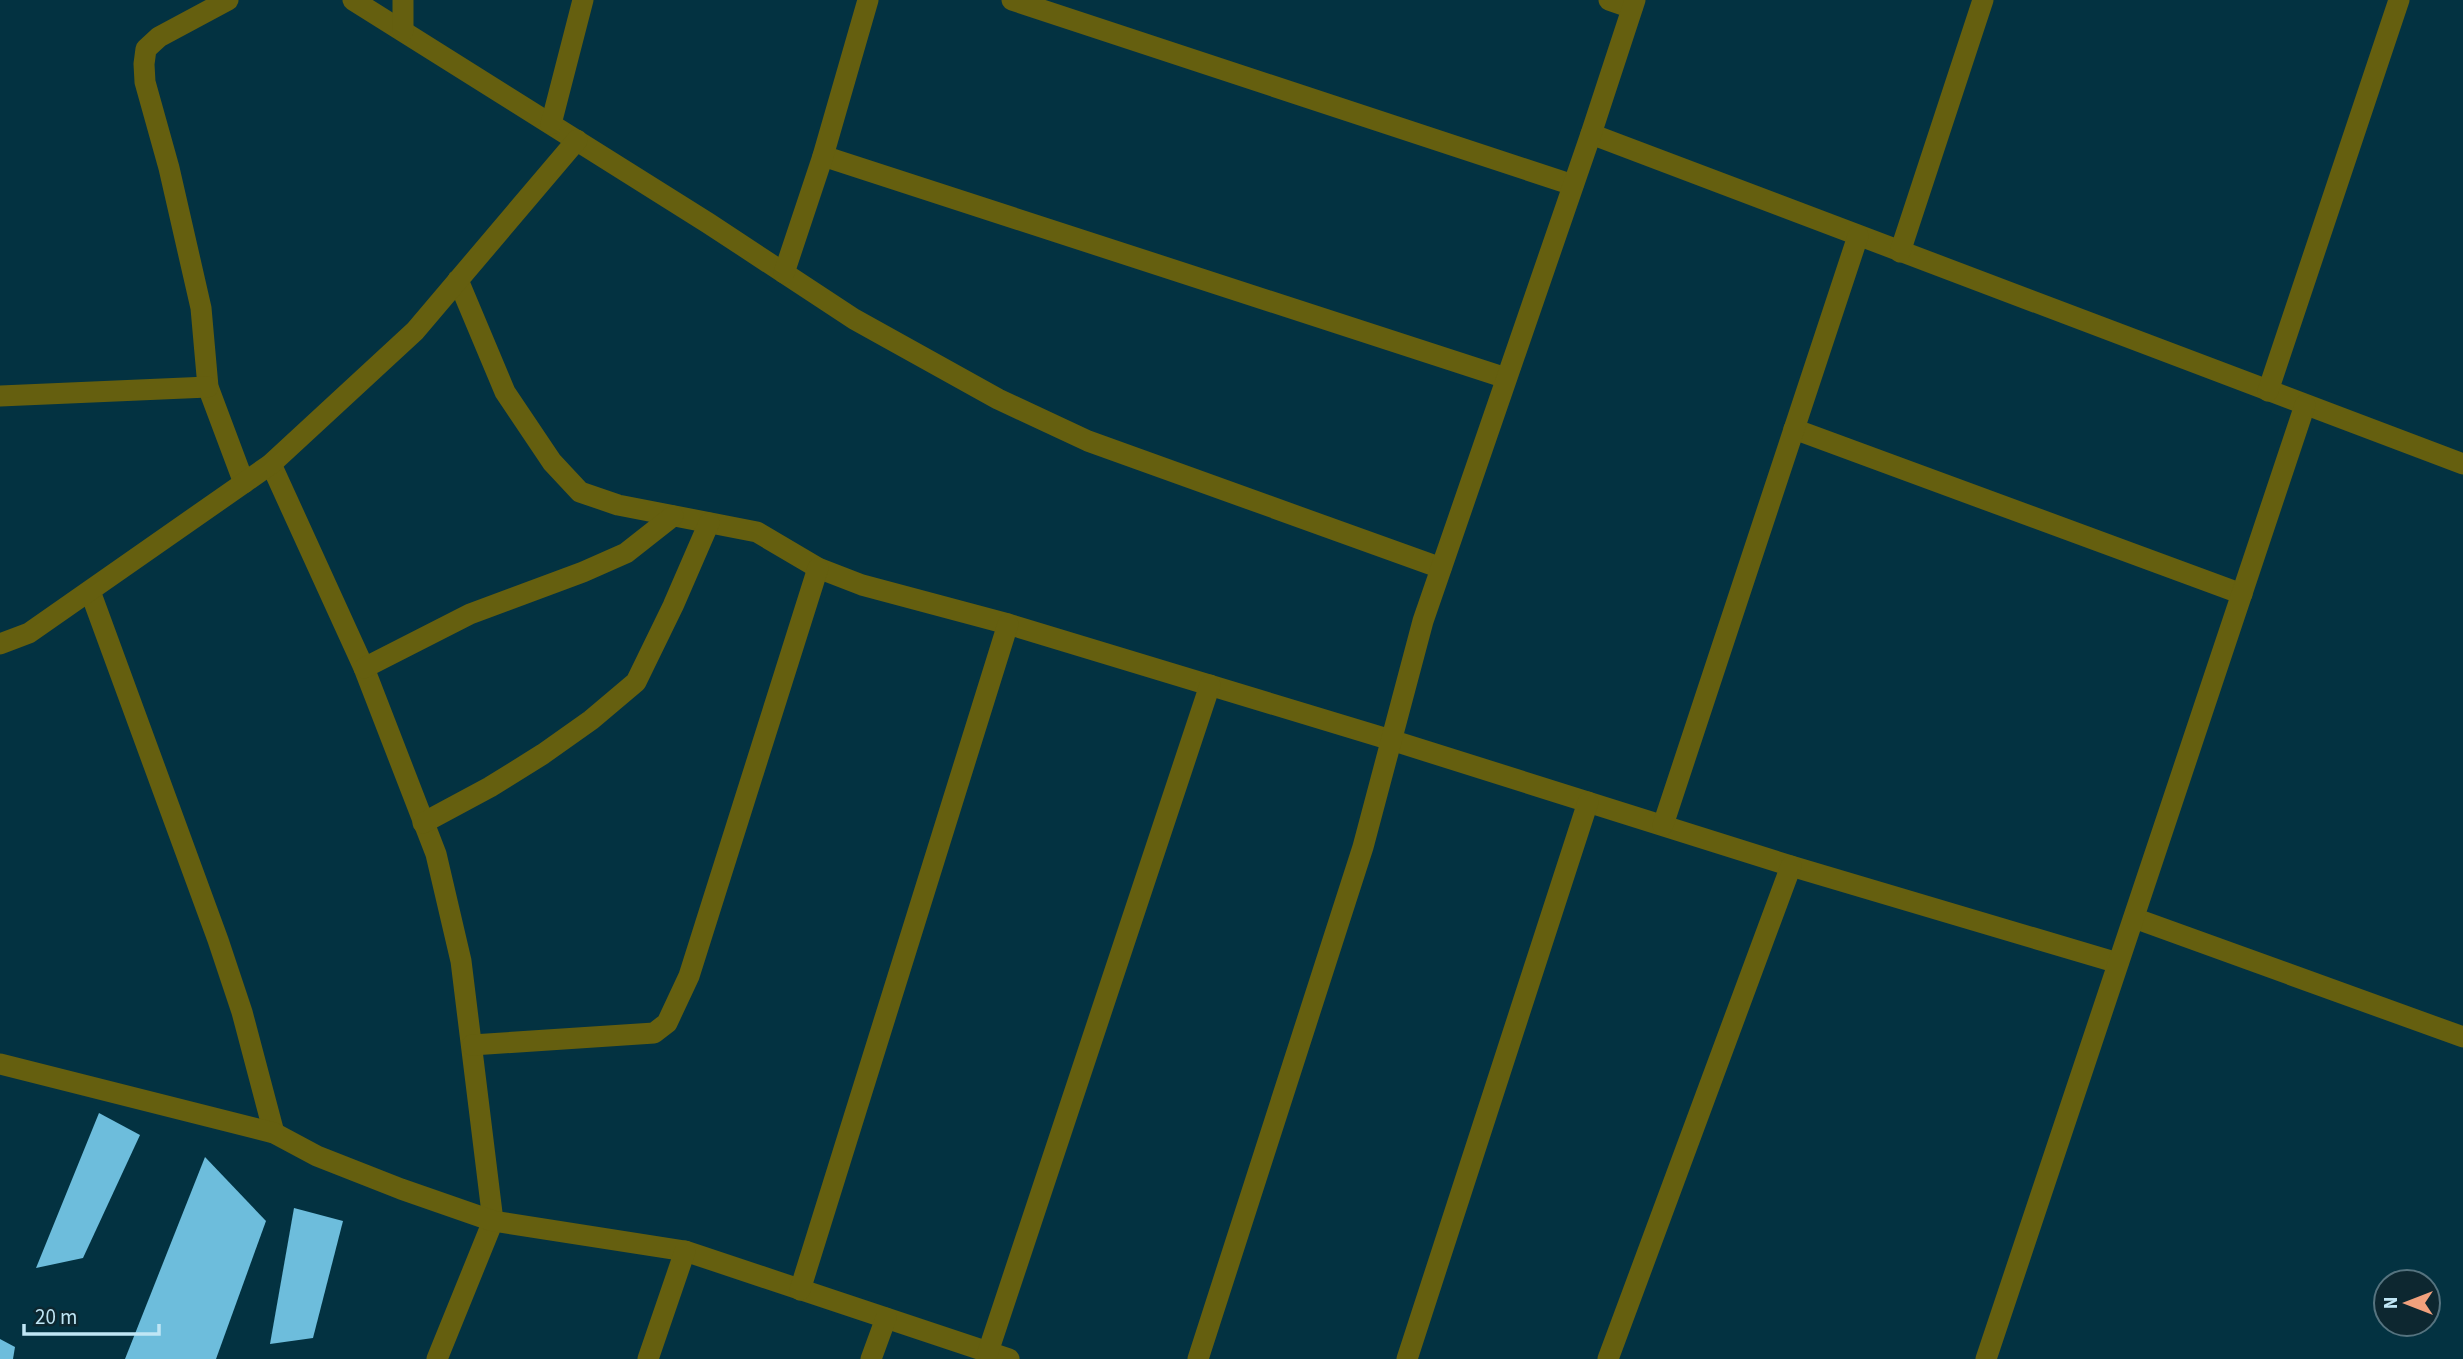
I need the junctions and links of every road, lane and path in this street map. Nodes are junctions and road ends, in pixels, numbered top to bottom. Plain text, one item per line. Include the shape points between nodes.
1 (228, 0) edge
2 (353, 0) edge
3 (402, 0) edge
4 (583, 0) edge
5 (868, 0) edge
6 (1012, 0) edge
7 (1609, 0) edge
8 (1983, 0) edge
9 (2399, 0) edge
10 (1633, 4) edge
11 (403, 31) junction
12 (551, 124) junction
13 (1591, 134) junction
14 (577, 140) junction
15 (823, 156) junction
16 (1573, 185) junction
17 (1858, 236) junction
18 (1900, 252) junction
19 (784, 273) junction
20 (458, 280) junction
21 (1506, 377) junction
22 (208, 387) junction
23 (2268, 391) junction
24 (0, 396) edge
25 (2305, 405) junction
26 (1794, 429) junction
27 (271, 464) junction
28 (2463, 464) edge
29 (244, 484) junction
30 (673, 516) junction
31 (709, 523) junction
32 (818, 568) junction
33 (1441, 568) junction
34 (90, 591) junction
35 (2242, 594) junction
36 (1008, 624) junction
37 (0, 644) edge
38 (364, 668) junction
39 (1210, 685) junction
40 (1391, 740) junction
41 (1588, 802) junction
42 (423, 822) junction
43 (1663, 825) junction
44 (1791, 866) junction
45 (2134, 918) junction
46 (2118, 963) junction
47 (2463, 1037) edge
48 (472, 1045) junction
49 (0, 1064) edge
50 (274, 1133) junction
51 (493, 1222) junction
52 (685, 1251) junction
53 (800, 1290) junction
54 (886, 1318) junction
55 (999, 1356) edge
56 (437, 1359) edge
57 (648, 1359) edge
58 (872, 1359) edge
59 (1198, 1359) edge
60 (1407, 1359) edge
61 (1608, 1359) edge
62 (1986, 1359) edge

1 - 22 street via 159,37 146,50 144,64 201,308
2 - 11 street
3 - 11 street
4 - 12 street
5 - 15 street
6 - 16 street
7 - 10 street
8 - 18 street
9 - 23 street
10 - 13 street
11 - 12 street
12 - 14 street
13 - 16 street
13 - 17 street
14 - 19 street
14 - 20 street
15 - 19 street
15 - 21 street
16 - 21 street
17 - 18 street
17 - 26 street
18 - 23 street
19 - 33 street via 854,319 998,400 1088,441
20 - 27 street via 415,331
20 - 30 street via 505,392 552,461 580,492
21 - 33 street
22 - 24 street
22 - 29 street
23 - 25 street
25 - 28 street
25 - 35 street
26 - 35 street
26 - 43 street
27 - 29 street
27 - 38 street
29 - 34 street
30 - 31 street
30 - 38 street via 626,553 470,614
31 - 32 street via 757,532
31 - 42 street via 636,681 543,754
32 - 36 street via 862,585
32 - 48 street via 689,976 667,1023 654,1033
33 - 40 street
34 - 37 street via 29,633
34 - 50 street via 218,940
35 - 45 street
36 - 39 street
36 - 53 street
38 - 42 street
39 - 40 street
39 - 55 street
40 - 41 street
40 - 59 street via 1363,847
41 - 43 street
41 - 60 street
42 - 48 street via 436,854 461,961
43 - 44 street
44 - 46 street
44 - 61 street
45 - 46 street
45 - 47 street
46 - 62 street
48 - 51 street
49 - 50 street
50 - 51 street via 317,1156
51 - 52 street
51 - 56 street
52 - 53 street
52 - 57 street
53 - 54 street
54 - 55 street
54 - 58 street

